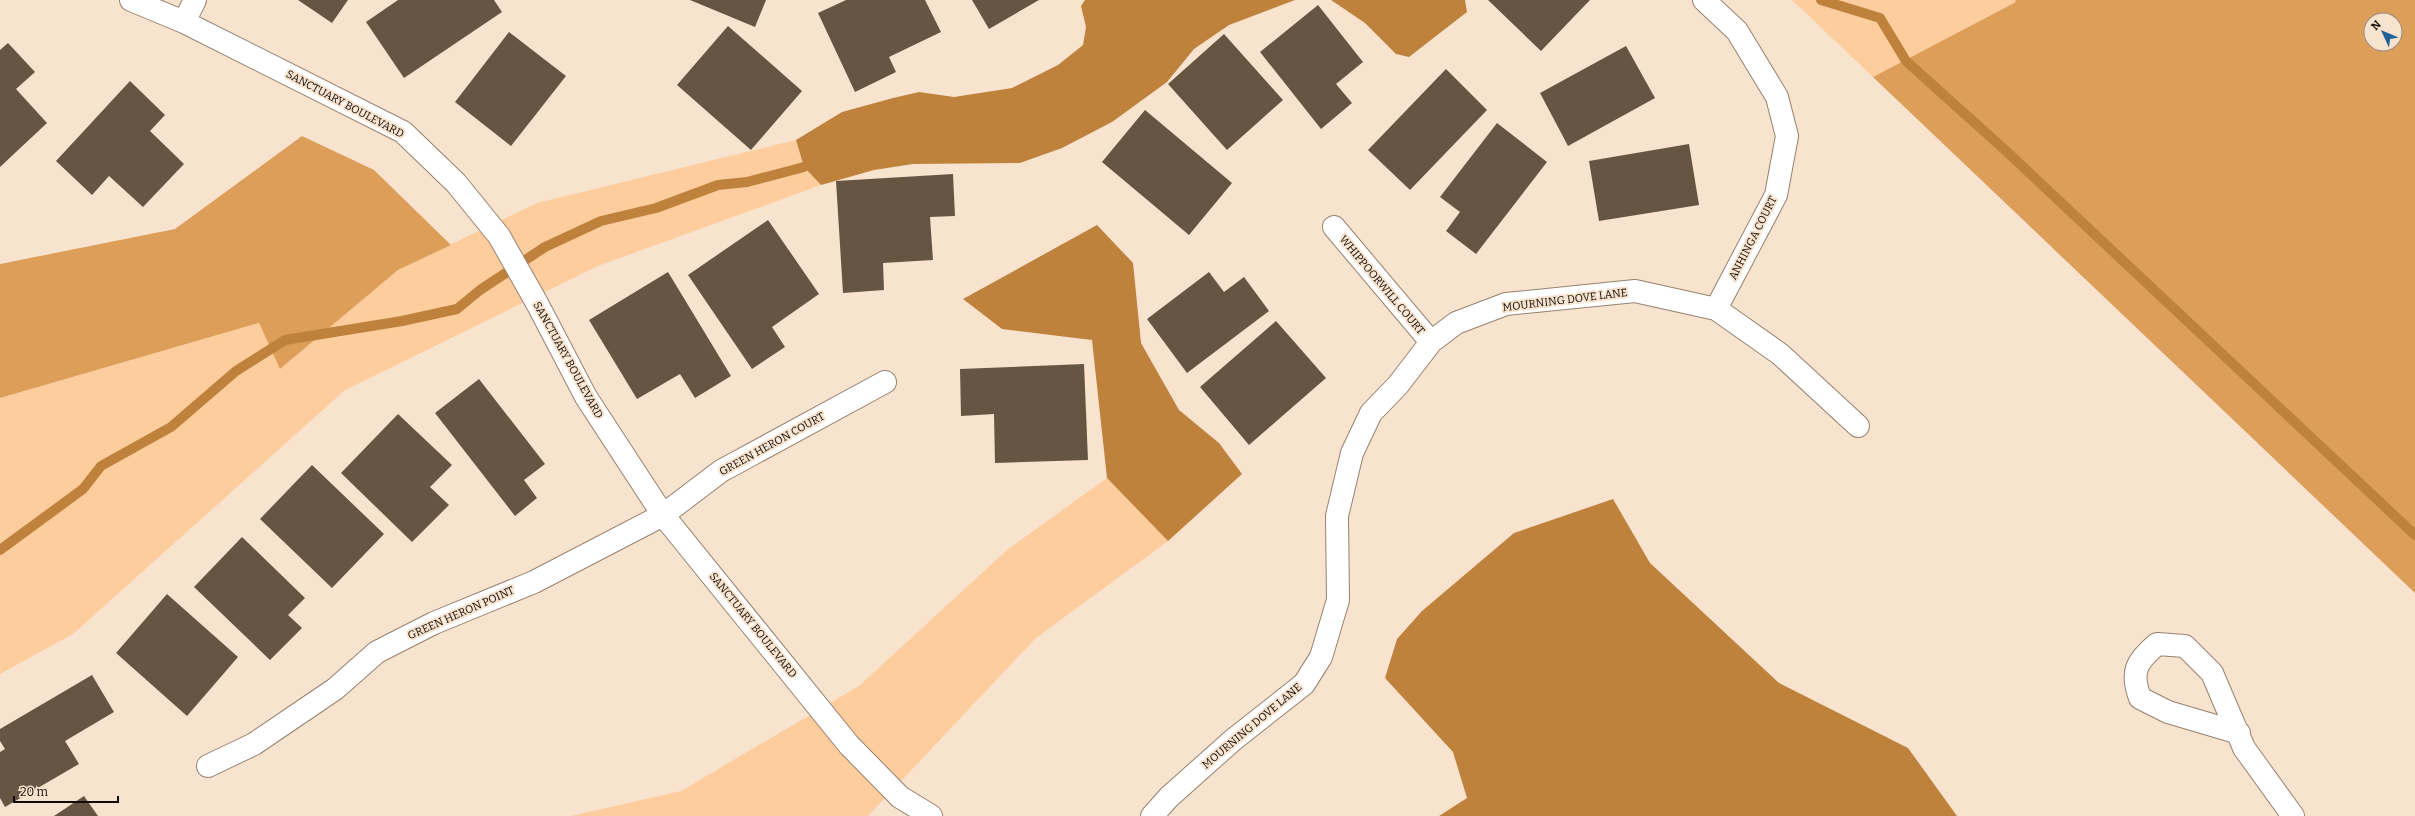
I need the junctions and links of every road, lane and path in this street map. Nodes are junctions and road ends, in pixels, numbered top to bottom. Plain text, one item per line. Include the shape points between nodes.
1 (131, 0) edge
2 (196, 0) edge
3 (1704, 0) edge
4 (184, 22) junction
5 (1334, 228) dead end
6 (1716, 309) junction
7 (1430, 342) junction
8 (885, 382) dead end
9 (1858, 426) dead end
10 (663, 515) junction
11 (2239, 733) junction
12 (208, 766) dead end
13 (930, 816) edge
14 (1152, 816) edge
15 (2293, 816) edge

1 - 4 street, SANCTUARY BOULEVARD
2 - 4 street
3 - 6 street, ANHINGA COURT via 1737,31 1777,97 1787,136 1776,195
4 - 10 street, SANCTUARY BOULEVARD via 402,132 456,183 499,236 586,397
5 - 7 street, WHIPPOORWILL COURT
6 - 7 street, MOURNING DOVE LANE via 1635,291 1506,304 1456,323
6 - 9 street, MOURNING DOVE LANE via 1780,354
7 - 14 street, MOURNING DOVE LANE via 1398,385 1371,413 1352,453 1337,516 1338,600 1321,657 1304,684 1227,746 1169,797
8 - 10 street, GREEN HERON COURT via 721,471
10 - 12 street, GREEN HERON POINT via 534,582 434,623 377,652 335,689 254,744
10 - 13 street, SANCTUARY BOULEVARD via 849,745 900,796
11 - 11 street via 2212,673 2184,646 2157,644 2140,658 2134,682 2140,698 2168,712
11 - 15 street via 2244,748

